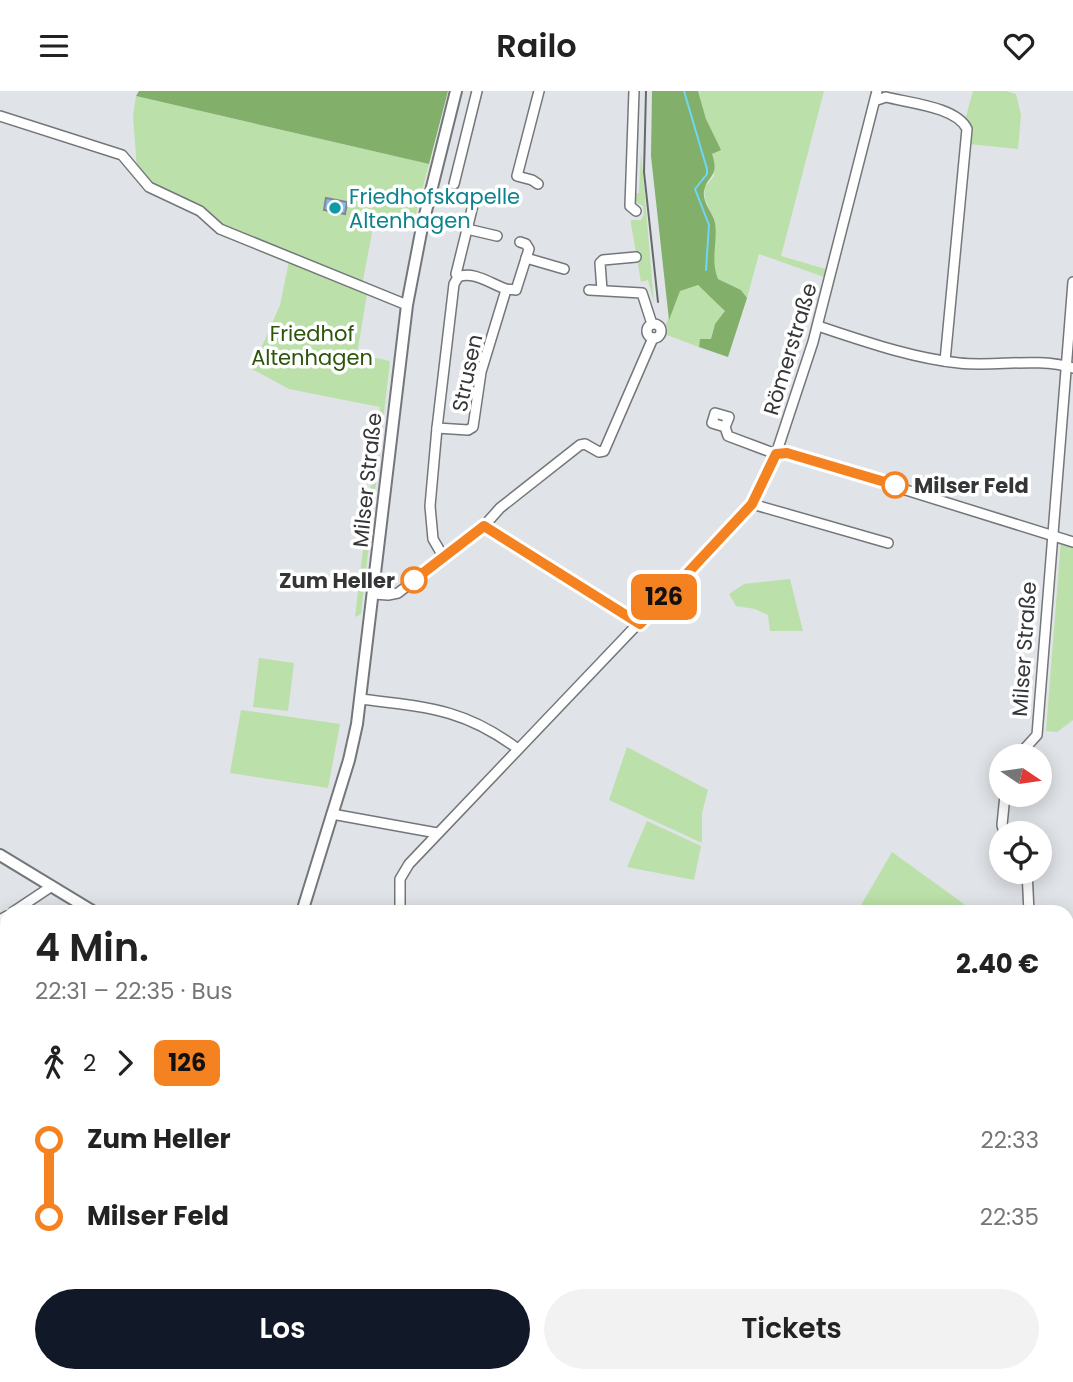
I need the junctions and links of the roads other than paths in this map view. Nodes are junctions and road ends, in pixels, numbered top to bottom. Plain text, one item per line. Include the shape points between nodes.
1 (456, 91) edge
2 (477, 91) edge
3 (539, 91) edge
4 (634, 91) edge
5 (877, 95) edge
6 (0, 116) edge
7 (454, 184) dead end
8 (538, 184) dead end
9 (473, 205) dead end
10 (636, 211) dead end
11 (467, 229) junction
12 (497, 236) dead end
13 (520, 242) dead end
14 (636, 257) dead end
15 (526, 258) junction
16 (564, 269) dead end
17 (458, 277) junction
18 (1073, 282) edge
19 (506, 290) junction
20 (589, 290) dead end
21 (602, 290) junction
22 (407, 305) junction
23 (818, 326) junction
24 (945, 361) junction
25 (1069, 367) edge
26 (725, 427) dead end
27 (436, 428) junction
28 (776, 454) junction
29 (752, 504) junction
30 (484, 526) junction
31 (1051, 535) junction
32 (1073, 542) edge
33 (888, 543) dead end
34 (444, 558) junction
35 (373, 594) junction
36 (640, 624) junction
37 (360, 699) junction
38 (1028, 744) edge
39 (518, 749) junction
40 (332, 814) junction
41 (437, 833) junction
42 (0, 855) edge
43 (1028, 884) edge
44 (52, 886) junction
45 (24, 905) edge
46 (83, 905) edge
47 (304, 905) edge
48 (400, 905) edge
49 (1029, 905) edge

1 - 22 main road, Milser Straße
2 - 7 street
3 - 8 street via 517,176
4 - 10 street via 630,206
5 - 23 street, Römerstraße
5 - 24 street, Römerstraße via 949,113 960,118 967,129
6 - 22 street via 122,155 149,187 200,211 220,229
9 - 11 street, Strusen
11 - 12 street
11 - 17 street, Strusen
13 - 15 street via 529,249
14 - 21 street via 603,260
15 - 16 street
15 - 19 street, Strusen via 516,290
17 - 19 street via 466,275
17 - 27 street, Strusen
18 - 25 street, Milser Straße
19 - 27 street, Strusen via 481,372 473,427
20 - 21 street
21 - 30 street via 642,293 652,324 647,331 653,338 604,451 580,445
22 - 35 main road, Milser Straße
23 - 24 street via 888,349
23 - 28 street, Römerstraße
24 - 25 street
25 - 31 street, Milser Straße
26 - 28 street via 728,436
27 - 34 street, Strusen via 431,527
28 - 29 street, Römerstraße
28 - 31 street via 787,453
29 - 33 street
29 - 36 street, Römerstraße
30 - 34 street
30 - 36 street
31 - 32 street
31 - 38 street, Milser Straße via 1037,734
34 - 35 street via 398,593
35 - 37 main road, Milser Straße
36 - 39 street, Römerstraße
37 - 39 street via 457,714
37 - 40 main road, Milser Straße via 349,760
39 - 41 street, Römerstraße
40 - 41 street
40 - 47 main road, Milser Straße
41 - 48 street, Römerstraße via 403,872
42 - 44 main road
43 - 49 street
44 - 45 street
44 - 46 main road

